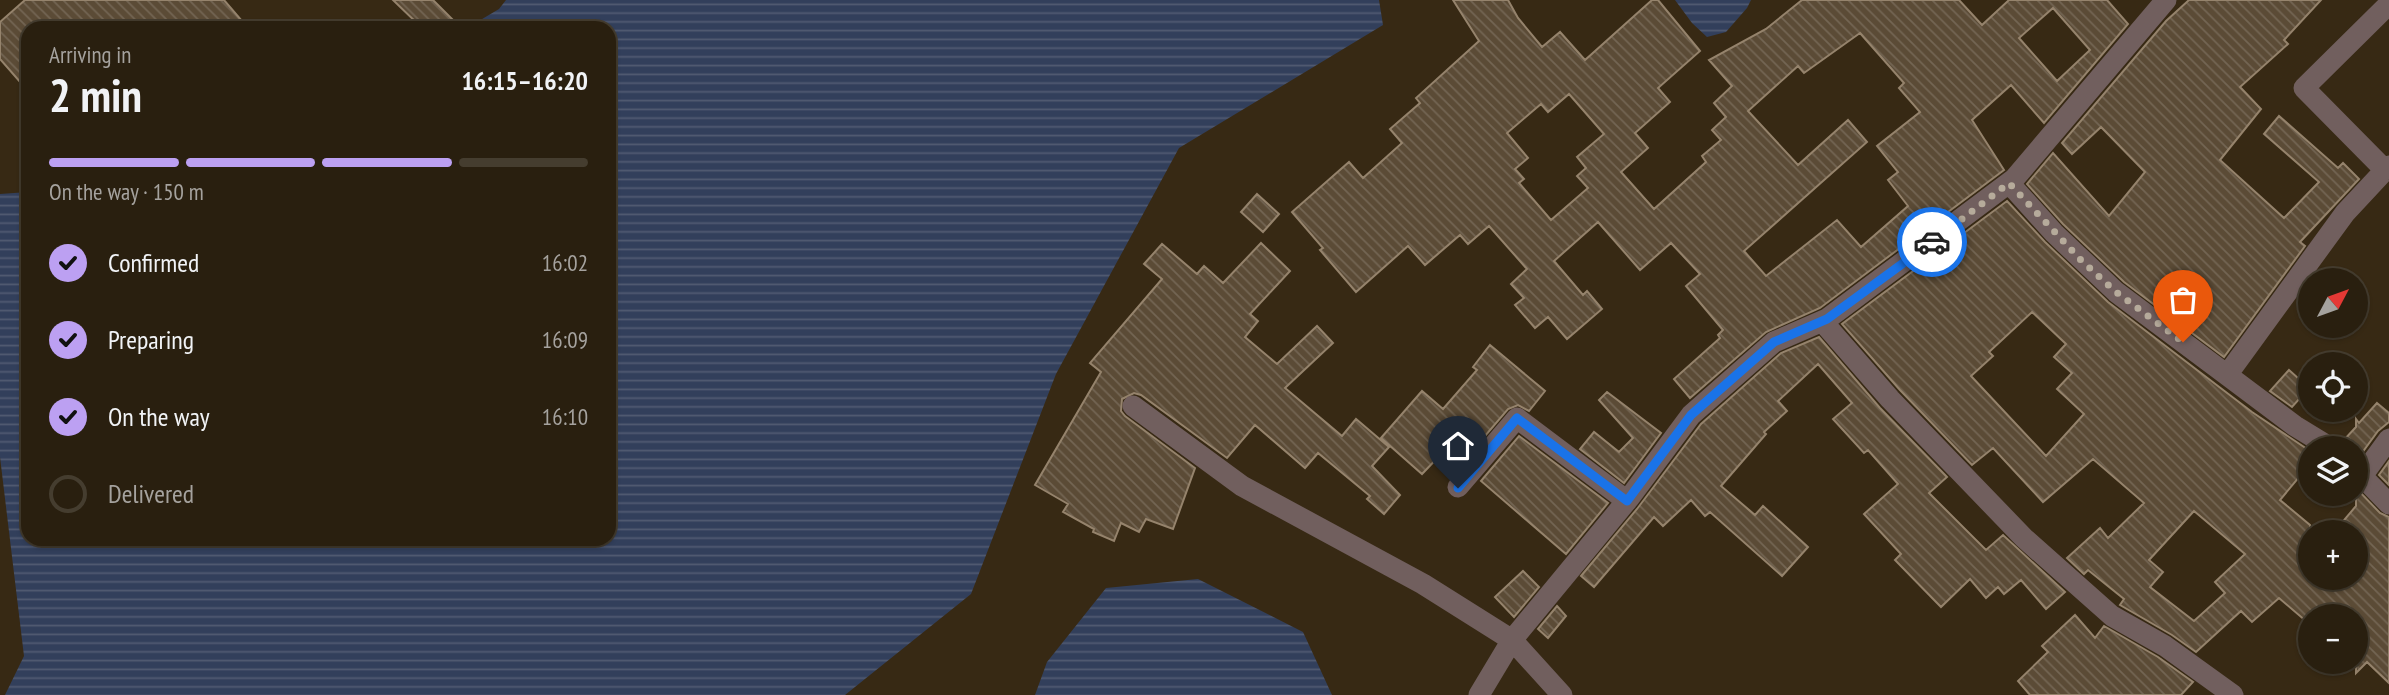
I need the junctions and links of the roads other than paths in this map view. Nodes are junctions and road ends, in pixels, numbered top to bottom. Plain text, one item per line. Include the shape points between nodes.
1 (2166, 0) edge
2 (2389, 4) edge
3 (2387, 168) edge
4 (2009, 183) junction
5 (1822, 321) junction
6 (2227, 375) junction
7 (1133, 406) dead end
8 (2311, 436) edge
9 (2389, 439) edge
10 (2368, 463) edge
11 (2368, 482) edge
12 (1458, 488) dead end
13 (1627, 501) junction
14 (2389, 504) edge
15 (1512, 640) junction
16 (1479, 695) edge
17 (1562, 695) edge
18 (2233, 695) edge

1 - 4 street
2 - 3 street via 2304,88
3 - 6 street via 2345,214
4 - 5 street
4 - 6 street via 2116,292
5 - 13 street via 1774,342 1691,415
5 - 18 street via 2024,538 2112,616 2165,646
6 - 8 street
7 - 15 street via 1242,486 1423,584
9 - 10 street
11 - 14 street
12 - 13 street via 1517,418
13 - 15 street
15 - 16 street
15 - 17 street

